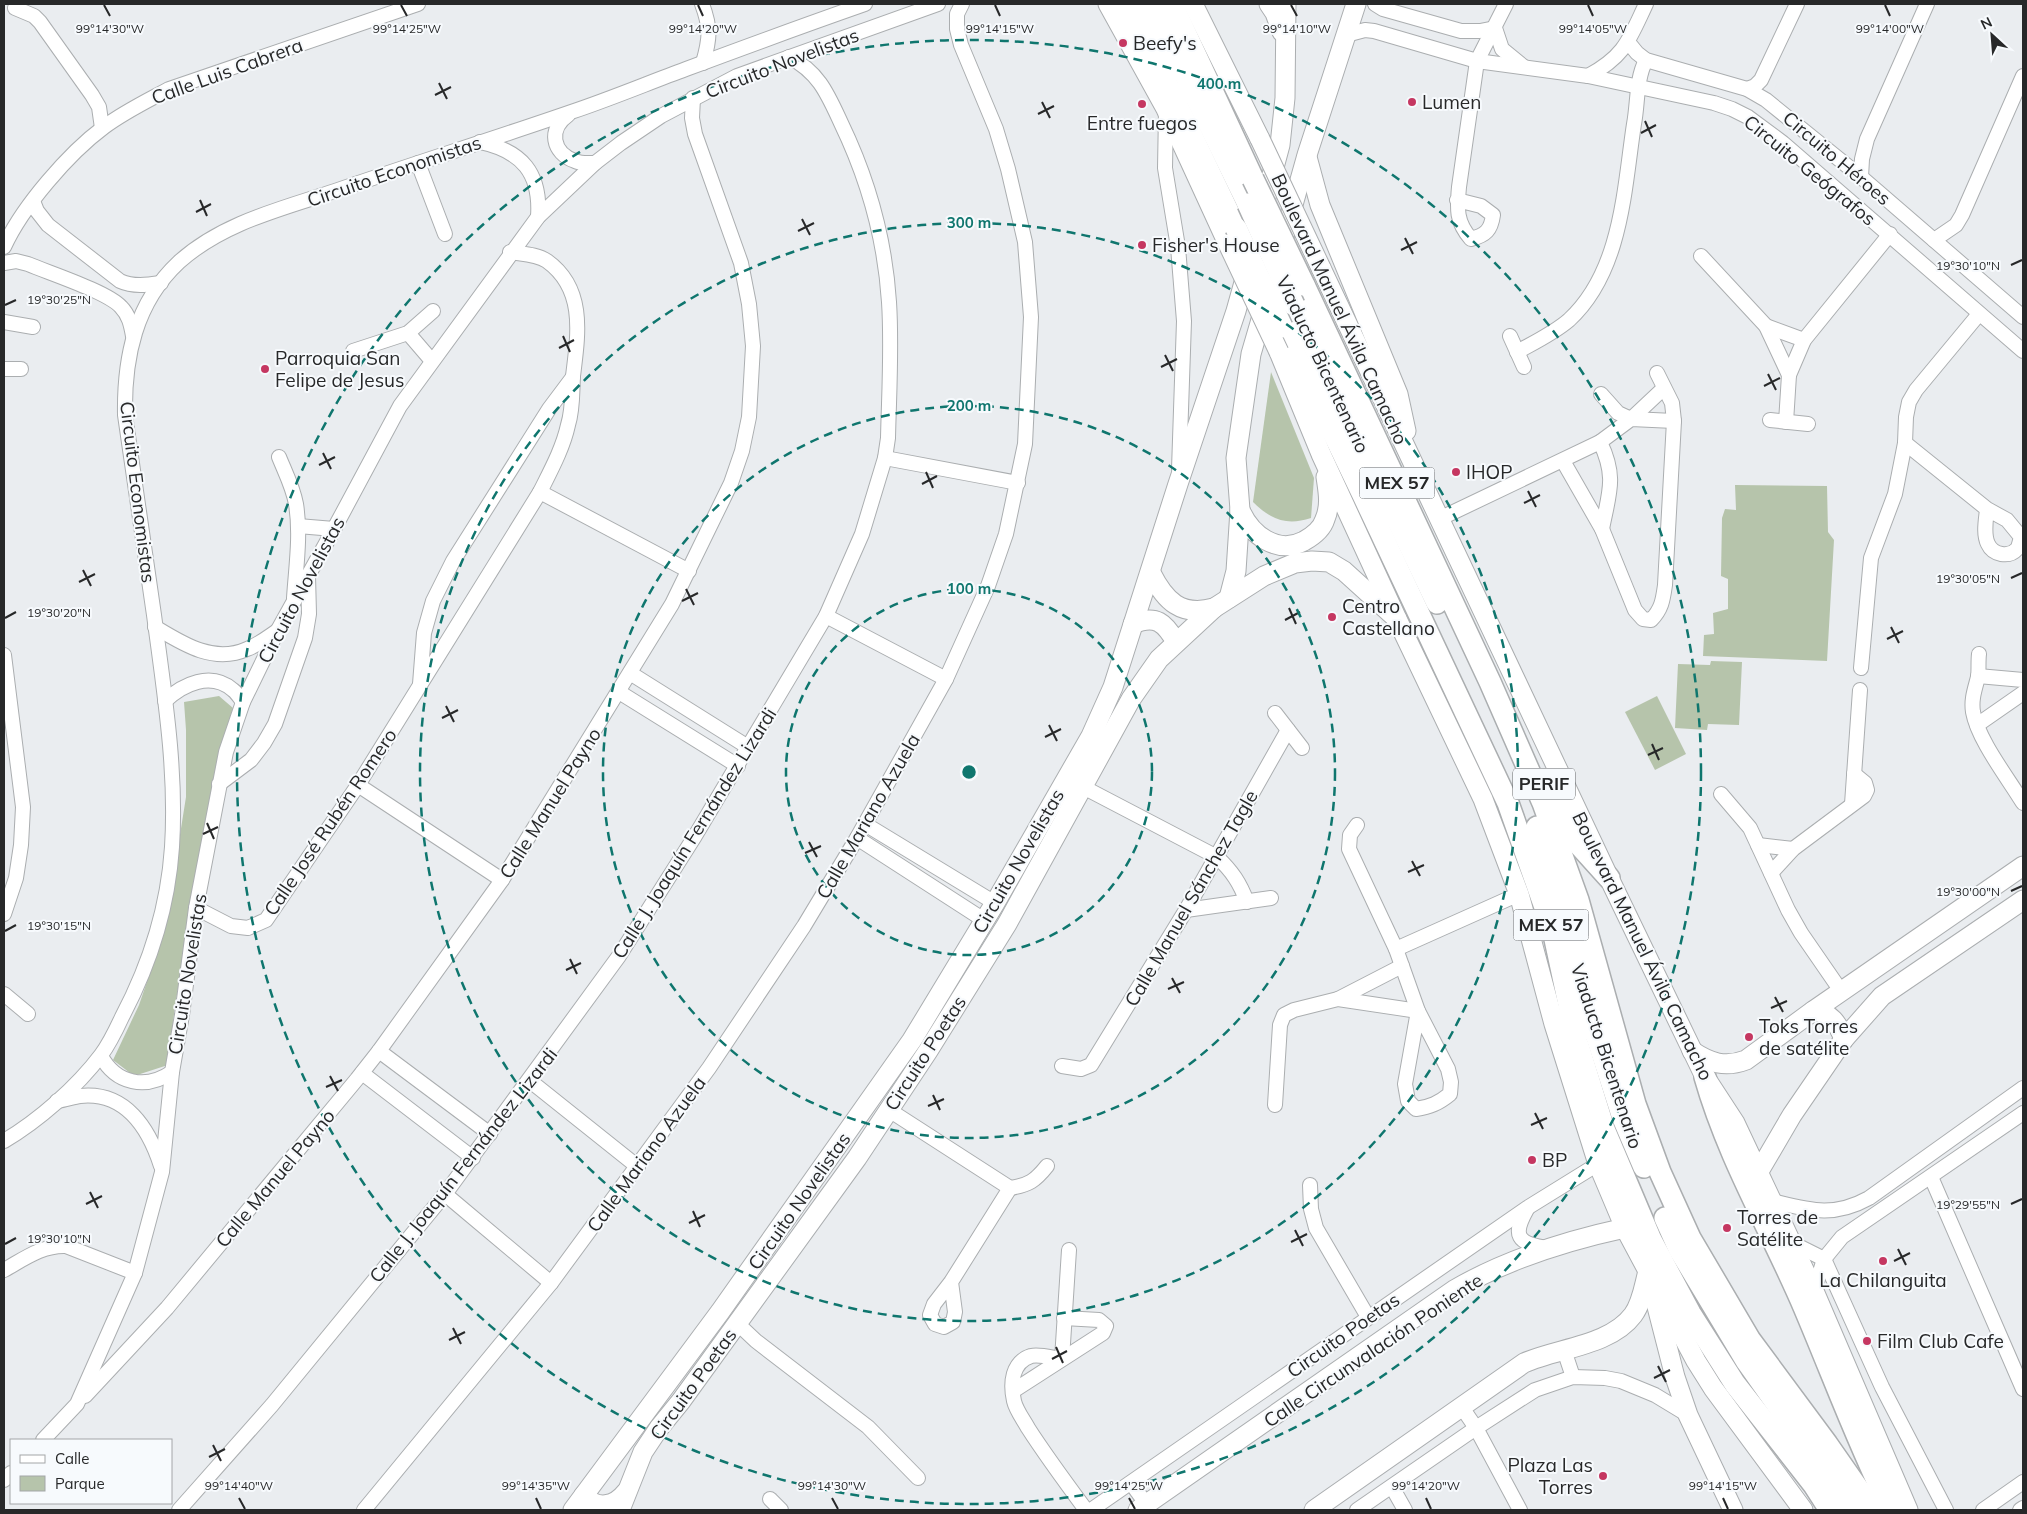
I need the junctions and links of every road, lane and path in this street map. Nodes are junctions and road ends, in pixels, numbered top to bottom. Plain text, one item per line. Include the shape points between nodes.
1 (418, 4) edge
2 (702, 4) edge
3 (865, 4) edge
4 (938, 4) edge
5 (962, 4) edge
6 (1108, 4) edge
7 (1129, 4) edge
8 (1150, 4) edge
9 (1172, 4) edge
10 (1193, 4) edge
11 (1210, 4) edge
12 (1269, 4) edge
13 (1286, 4) edge
14 (1356, 4) edge
15 (1375, 4) edge
16 (1506, 4) edge
17 (1797, 4) edge
18 (1927, 4) edge
19 (18, 6) edge
20 (1643, 7) edge
21 (4, 18) edge
22 (1495, 28) junction
23 (1207, 34) junction
24 (1346, 35) junction
25 (1284, 41) junction
26 (1628, 42) junction
27 (788, 58) junction
28 (1646, 60) junction
29 (1477, 61) junction
30 (703, 63) junction
31 (1526, 68) junction
32 (1588, 76) junction
33 (2023, 76) edge
34 (1639, 86) junction
35 (1748, 89) junction
36 (693, 98) junction
37 (1166, 109) junction
38 (573, 112) junction
39 (102, 128) junction
40 (480, 142) junction
41 (1307, 155) junction
42 (418, 163) junction
43 (595, 163) junction
44 (1862, 177) junction
45 (1457, 200) junction
46 (33, 201) junction
47 (538, 216) junction
48 (445, 234) dead end
49 (1890, 234) junction
50 (1232, 236) junction
51 (1934, 240) junction
52 (4, 246) edge
53 (510, 252) junction
54 (1701, 256) dead end
55 (4, 262) edge
56 (161, 282) junction
57 (433, 311) dead end
58 (1979, 314) junction
59 (2023, 316) edge
60 (4, 322) edge
61 (1766, 326) junction
62 (33, 327) dead end
63 (408, 333) junction
64 (133, 336) junction
65 (1510, 336) dead end
66 (1804, 340) junction
67 (353, 351) dead end
68 (2023, 351) edge
69 (1517, 352) junction
70 (432, 361) junction
71 (1524, 367) dead end
72 (4, 369) edge
73 (21, 369) dead end
74 (1657, 373) dead end
75 (1789, 375) junction
76 (573, 377) junction
77 (1664, 388) junction
78 (1601, 394) dead end
79 (1631, 419) junction
80 (1674, 420) junction
81 (1770, 420) dead end
82 (1786, 422) junction
83 (1808, 424) dead end
84 (1600, 442) junction
85 (1905, 443) junction
86 (1322, 454) junction
87 (278, 457) dead end
88 (885, 458) junction
89 (1563, 461) junction
90 (1414, 465) junction
91 (1018, 483) junction
92 (1178, 484) junction
93 (540, 492) junction
94 (1987, 509) junction
95 (1240, 510) junction
96 (1439, 519) junction
97 (298, 526) junction
98 (334, 529) junction
99 (1602, 529) junction
100 (689, 571) junction
101 (1151, 573) junction
102 (308, 576) junction
103 (1229, 598) junction
104 (294, 600) junction
105 (1214, 608) junction
106 (826, 616) junction
107 (1397, 619) junction
108 (1134, 624) junction
109 (155, 627) junction
110 (278, 630) junction
111 (1176, 642) junction
112 (1978, 654) dead end
113 (4, 655) edge
114 (1860, 668) dead end
115 (630, 673) junction
116 (1978, 676) junction
117 (946, 678) junction
118 (2023, 680) edge
119 (1490, 682) junction
120 (420, 686) junction
121 (1860, 690) dead end
122 (619, 692) junction
123 (2023, 693) edge
124 (165, 700) junction
125 (243, 702) junction
126 (1275, 713) dead end
127 (1977, 725) junction
128 (1288, 730) junction
129 (748, 747) junction
130 (1302, 748) dead end
131 (738, 766) junction
132 (1854, 774) junction
133 (219, 784) junction
134 (358, 785) junction
135 (1083, 787) junction
136 (1721, 794) dead end
137 (2023, 803) edge
138 (1852, 804) junction
139 (865, 824) junction
140 (1357, 825) dead end
141 (857, 838) junction
142 (1758, 845) junction
143 (1793, 849) junction
144 (1217, 858) junction
145 (2023, 866) edge
146 (1771, 872) junction
147 (1609, 878) junction
148 (502, 880) junction
149 (1519, 894) junction
150 (1271, 898) dead end
151 (2023, 900) edge
152 (1247, 902) junction
153 (995, 903) junction
154 (196, 908) junction
155 (1186, 910) junction
156 (4, 914) edge
157 (984, 920) junction
158 (1396, 949) junction
159 (1402, 966) junction
160 (1864, 976) junction
161 (1841, 991) junction
162 (4, 994) edge
163 (1882, 996) junction
164 (1338, 998) junction
165 (1813, 1010) junction
166 (1418, 1011) junction
167 (28, 1014) dead end
168 (1844, 1039) junction
169 (1692, 1050) junction
170 (379, 1051) junction
171 (101, 1056) junction
172 (1062, 1066) dead end
173 (172, 1072) junction
174 (362, 1073) junction
175 (1705, 1077) junction
176 (529, 1080) junction
177 (2020, 1090) edge
178 (57, 1101) junction
179 (1275, 1105) dead end
180 (2023, 1106) edge
181 (889, 1110) junction
182 (2023, 1113) edge
183 (490, 1134) junction
184 (4, 1141) edge
185 (473, 1158) junction
186 (1598, 1164) junction
187 (1047, 1166) dead end
188 (638, 1167) junction
189 (162, 1172) junction
190 (1758, 1173) junction
191 (1931, 1177) junction
192 (1310, 1185) dead end
193 (1017, 1187) junction
194 (445, 1194) junction
195 (1772, 1201) junction
196 (1527, 1208) junction
197 (1626, 1228) junction
198 (1790, 1242) junction
199 (1550, 1248) junction
200 (1069, 1250) dead end
201 (1824, 1259) junction
202 (4, 1270) edge
203 (1648, 1271) junction
204 (135, 1273) junction
205 (951, 1282) junction
206 (551, 1283) junction
207 (1814, 1291) junction
208 (1064, 1318) junction
209 (1368, 1318) junction
210 (738, 1324) junction
211 (1564, 1350) junction
212 (1062, 1359) junction
213 (1573, 1377) junction
214 (2023, 1389) edge
215 (1013, 1391) junction
216 (77, 1404) junction
217 (1461, 1406) junction
218 (1688, 1415) junction
219 (1476, 1428) junction
220 (44, 1439) edge
221 (918, 1478) dead end
222 (2023, 1482) edge
223 (1131, 1483) junction
224 (1392, 1487) junction
225 (626, 1492) junction
226 (584, 1495) junction
227 (770, 1499) dead end
228 (1143, 1507) edge
229 (179, 1510) edge
230 (364, 1510) edge
231 (573, 1510) edge
232 (620, 1510) edge
233 (781, 1510) edge
234 (1086, 1510) edge
235 (1091, 1510) edge
236 (1314, 1510) edge
237 (1357, 1510) edge
238 (1405, 1510) edge
239 (1520, 1510) edge
240 (1733, 1510) edge
241 (1803, 1510) edge
242 (1830, 1510) edge
243 (1852, 1510) edge
244 (1872, 1510) edge
245 (1892, 1510) edge
246 (1908, 1510) edge
247 (1946, 1510) edge
248 (1983, 1510) edge

1 - 39 street, Calle Luis Cabrera via 170,89
2 - 30 street via 710,31
3 - 30 street, Circuito Economistas
4 - 27 street, Circuito Novelistas
5 - 91 street, Calle Mariano Azuela via 957,14 957,30 996,129 1025,242 1032,317 1025,444
6 - 37 main road
7 - 50 highway, MEX 57
8 - 243 highway, Viaducto Bicentenario, bridge via 1470,671 1530,805 1623,1118 1679,1250 1747,1362
9 - 119 highway, Boulevard Manuel Ávila Camacho / MEX 57, bridge
10 - 23 main road, Boulevard Manuel Ávila Camacho
11 - 23 main road via 1205,16
12 - 25 main road
13 - 25 main road
14 - 24 main road
15 - 22 street via 1461,31 1480,32
16 - 22 street
17 - 35 street via 1761,80
18 - 44 street via 1868,139 1862,159
19 - 21 street
19 - 39 street via 40,22 92,95 100,112
20 - 26 street
22 - 29 street
22 - 31 street via 1502,49
23 - 90 main road, Boulevard Manuel Ávila Camacho, bridge
24 - 29 street, Circuito Geógrafos via 1374,31
24 - 41 main road
25 - 92 main road via 1285,98 1280,145 1236,311
26 - 28 street, Circuito Héroes
26 - 32 street via 1613,61
27 - 36 street, Circuito Novelistas via 737,76
27 - 88 street, Calle J. Joaquín Fernández Lizardi via 804,65 827,94 852,146 871,203 885,266 889,303 890,371
28 - 34 street
28 - 35 street, Circuito Héroes
29 - 31 street, Circuito Geógrafos
29 - 45 street
30 - 38 street, Circuito Economistas
31 - 32 street, Circuito Geógrafos
32 - 34 street, Circuito Geógrafos
33 - 51 street via 1962,215 1956,225
34 - 49 street, Circuito Geógrafos via 1714,103 1748,117
34 - 69 street via 1619,220 1600,278 1569,320
35 - 44 street, Circuito Héroes
36 - 43 street, Circuito Novelistas via 661,116
36 - 100 street, Calle Manuel Payno via 695,134 741,263 753,346 750,402 742,451 731,483
37 - 50 main road
37 - 92 street, Circuito Novelistas via 1165,168 1178,246 1184,321
38 - 40 street, Circuito Economistas
38 - 43 street via 556,128 556,144 563,154 575,161
39 - 46 street, Calle Luis Cabrera via 70,158
40 - 42 street, Circuito Economistas
40 - 47 street via 508,150 519,157 534,178 538,190
41 - 90 main road via 1320,205 1398,394
41 - 95 main road via 1251,354 1236,458
42 - 48 street
42 - 56 street, Circuito Economistas via 232,228 201,245
43 - 47 street, Circuito Novelistas
44 - 51 street, Circuito Héroes
45 - 45 street via 1481,206 1493,215 1491,226 1483,236 1471,239 1462,228
46 - 52 street, Calle Luis Cabrera
46 - 56 street via 36,211 48,226 120,280 137,285
47 - 53 street, Circuito Novelistas
49 - 58 street, Circuito Geógrafos
49 - 66 street
50 - 86 main road, bridge
50 - 242 highway, MEX 57, bridge via 1282,327 1508,803 1553,930 1577,1042 1604,1130 1652,1240 1690,1313 1735,1384
51 - 59 street, Circuito Héroes
53 - 70 street, Circuito Novelistas
53 - 76 street, Calle José Rubén Romero via 546,260 571,289 578,311
54 - 61 street
55 - 64 street via 28,264 116,302 130,321
56 - 64 street, Circuito Economistas via 142,311
57 - 63 street
58 - 68 street, Circuito Geógrafos
58 - 85 street via 1909,402
60 - 62 street
61 - 66 street
61 - 75 street
63 - 67 street
63 - 70 street
64 - 109 street, Circuito Economistas via 125,385 125,415
65 - 69 street
66 - 75 street
69 - 71 street
70 - 98 street, Circuito Novelistas via 400,406
72 - 73 street
74 - 77 street
75 - 82 street
76 - 93 street, Calle José Rubén Romero via 568,426
76 - 120 street, Calle José Rubén Romero via 549,409 454,561 434,601 424,633
77 - 79 street
77 - 80 street via 1672,403
78 - 79 street via 1618,413
79 - 80 street
79 - 84 street
80 - 99 street via 1665,585 1663,602 1651,620 1643,619 1635,610
81 - 82 street
82 - 83 street
84 - 89 street
84 - 99 street via 1611,473
85 - 94 street
85 - 114 street via 1895,494 1871,558
86 - 95 main road via 1328,507 1325,520 1310,538 1290,545 1274,544 1255,533
86 - 107 main road
87 - 97 street via 291,484
88 - 91 street
88 - 106 street, Calle J. Joaquín Fernández Lizardi via 862,534
89 - 96 street
89 - 99 street
90 - 96 main road, Boulevard Manuel Ávila Camacho
91 - 117 street, Calle Mariano Azuela via 1006,534 988,586
92 - 101 main road, Circuito Novelistas
93 - 100 street
93 - 120 street, Calle José Rubén Romero
94 - 94 street via 1985,530 1988,545 1996,553 2008,555 2017,548 2021,538 2007,520
95 - 103 main road via 1236,571
96 - 147 main road, Boulevard Manuel Ávila Camacho
97 - 98 street
97 - 104 street
98 - 102 street, Circuito Novelistas
100 - 115 street, Calle Manuel Payno
101 - 105 main road via 1163,595 1176,605 1191,610
101 - 108 main road, Circuito Novelistas
102 - 104 street, Circuito Novelistas
102 - 133 street via 309,614 304,638 275,724 251,760
103 - 105 main road, Circuito Poetas
103 - 107 main road, Circuito Poetas via 1278,568 1295,563 1329,562 1344,571
104 - 110 street, Circuito Novelistas
105 - 111 main road, Circuito Poetas
106 - 117 street
106 - 129 street, Calle J. Joaquín Fernández Lizardi
107 - 149 main road via 1483,799
108 - 111 main road via 1150,619 1160,622
108 - 153 main road, Circuito Novelistas via 1114,687 1091,736
109 - 110 street via 183,644 213,654 247,650
109 - 124 street, Circuito Economistas
110 - 125 street, Circuito Novelistas
111 - 135 main road, Circuito Poetas via 1131,699
112 - 116 street
113 - 156 street via 23,806 16,878
115 - 122 street, Calle Manuel Payno
115 - 129 street
116 - 118 street
116 - 127 street via 1973,694
117 - 139 street, Calle Mariano Azuela
119 - 147 highway, PERIF via 1572,837
119 - 244 highway, Boulevard Manuel Ávila Camacho / MEX 57 via 1542,803 1578,900 1634,1104 1690,1238 1750,1340
120 - 134 street, Calle José Rubén Romero
121 - 132 street
122 - 131 street
122 - 148 street, Calle Manuel Payno
123 - 127 street
124 - 125 street via 183,686 211,681 233,690
124 - 171 street, Circuito Economistas via 173,805 167,893 156,937 131,1000
125 - 133 street, Circuito Novelistas
126 - 128 street
127 - 137 street
128 - 130 street
128 - 144 street, Calle Manuel Sánchez Tagle
129 - 131 street, Calle J. Joaquín Fernández Lizardi
131 - 176 street, Calle J. Joaquín Fernández Lizardi via 619,956
132 - 138 street
132 - 138 street via 1867,790 1860,800
133 - 154 street, Circuito Novelistas
134 - 148 street
134 - 154 street, Calle José Rubén Romero via 266,920 248,928 232,926
135 - 144 street
135 - 181 main road, Circuito Poetas via 1006,924
136 - 142 street via 1750,828
138 - 143 street
139 - 141 street, Calle Mariano Azuela
139 - 153 street
140 - 158 street via 1350,836 1349,849
141 - 157 street
141 - 188 street, Calle Mariano Azuela via 804,926
142 - 143 street
142 - 146 street
143 - 146 street
144 - 152 street via 1241,884
144 - 155 street, Calle Manuel Sánchez Tagle
145 - 160 main road
146 - 161 street via 1801,934
147 - 169 main road, Boulevard Manuel Ávila Camacho
148 - 170 street, Calle Manuel Payno
149 - 158 street
149 - 186 main road via 1554,1024
150 - 152 street
151 - 163 main road
152 - 155 street
153 - 157 main road, Circuito Novelistas
154 - 173 street, Circuito Novelistas
155 - 172 street, Calle Manuel Sánchez Tagle via 1091,1065 1081,1069
157 - 226 main road, Circuito Novelistas via 912,1040 720,1312
158 - 159 street
159 - 164 street
159 - 166 street
160 - 161 main road
160 - 163 main road via 1870,989
161 - 165 main road
162 - 167 street
163 - 168 main road
164 - 166 street
164 - 179 street via 1284,1015 1280,1025
165 - 168 main road via 1832,1018
165 - 169 main road via 1754,1055 1735,1064 1718,1064
166 - 166 street via 1448,1069 1451,1082 1450,1094 1440,1102 1429,1108 1416,1109 1408,1101 1405,1084
168 - 190 main road via 1792,1115
169 - 175 main road, Boulevard Manuel Ávila Camacho
170 - 174 street, Calle Manuel Payno
170 - 183 street
171 - 173 street via 119,1077 137,1083 156,1081
171 - 178 street, Circuito Economistas
173 - 189 street, Circuito Novelistas
174 - 185 street
174 - 216 street, Calle Manuel Payno via 167,1308
175 - 190 main road, Boulevard Manuel Ávila Camacho via 1735,1123
175 - 245 highway via 1731,1153 1804,1307 1872,1471
176 - 183 street, Calle J. Joaquín Fernández Lizardi
176 - 188 street
177 - 180 street
177 - 195 street via 1856,1205 1823,1211
178 - 184 street, Circuito Economistas
178 - 189 street via 98,1096 119,1104 145,1128 154,1143
181 - 193 street
181 - 210 main road, Circuito Poetas
182 - 191 street
183 - 185 street, Calle J. Joaquín Fernández Lizardi
185 - 194 street, Calle J. Joaquín Fernández Lizardi
186 - 196 street, Circuito Poetas
186 - 197 main road
187 - 193 street via 1035,1180
188 - 206 street, Calle Mariano Azuela
189 - 204 street, Circuito Novelistas
190 - 195 main road, Boulevard Manuel Ávila Camacho
191 - 201 street via 1842,1237
191 - 214 street
192 - 209 street via 1316,1228
193 - 205 street
194 - 206 street
194 - 229 street, Calle J. Joaquín Fernández Lizardi via 272,1405
195 - 198 main road, Boulevard Manuel Ávila Camacho
196 - 199 street via 1518,1226 1521,1238 1528,1244
196 - 209 street, Circuito Poetas
197 - 199 main road, Calle Circunvalación Poniente
197 - 203 main road
198 - 201 street
198 - 207 main road, Boulevard Manuel Ávila Camacho
199 - 228 main road, Calle Circunvalación Poniente via 1498,1267 1454,1290
200 - 208 street
201 - 207 street
201 - 247 street via 1882,1387
202 - 204 street via 54,1245 66,1246
203 - 211 main road via 1639,1304 1622,1326 1606,1336
203 - 218 main road
203 - 241 main road via 1713,1388
204 - 216 street, Circuito Novelistas
205 - 205 street via 955,1312 952,1322 944,1327 935,1324 930,1315 934,1304
206 - 230 street, Calle Mariano Azuela
207 - 246 main road, Boulevard Manuel Ávila Camacho
208 - 212 street
208 - 212 street via 1099,1320 1106,1326 1103,1333
209 - 223 street, Circuito Poetas
210 - 221 street via 868,1427
210 - 225 main road, Circuito Poetas via 659,1428
211 - 213 street
211 - 217 main road via 1524,1363
212 - 215 street
212 - 215 street via 1033,1355 1021,1361 1013,1372
213 - 218 street via 1621,1381 1655,1395
213 - 219 street via 1535,1390
215 - 234 street via 1014,1402 1037,1442
216 - 220 street, Circuito Novelistas
217 - 219 street
217 - 236 main road
218 - 240 main road
219 - 224 street
219 - 239 street
222 - 248 street
223 - 228 street
223 - 235 street, Circuito Poetas
224 - 237 street
224 - 238 street
225 - 226 main road via 617,1501 605,1505 592,1503
225 - 232 main road, Circuito Poetas
226 - 231 main road, Circuito Novelistas
227 - 233 street

